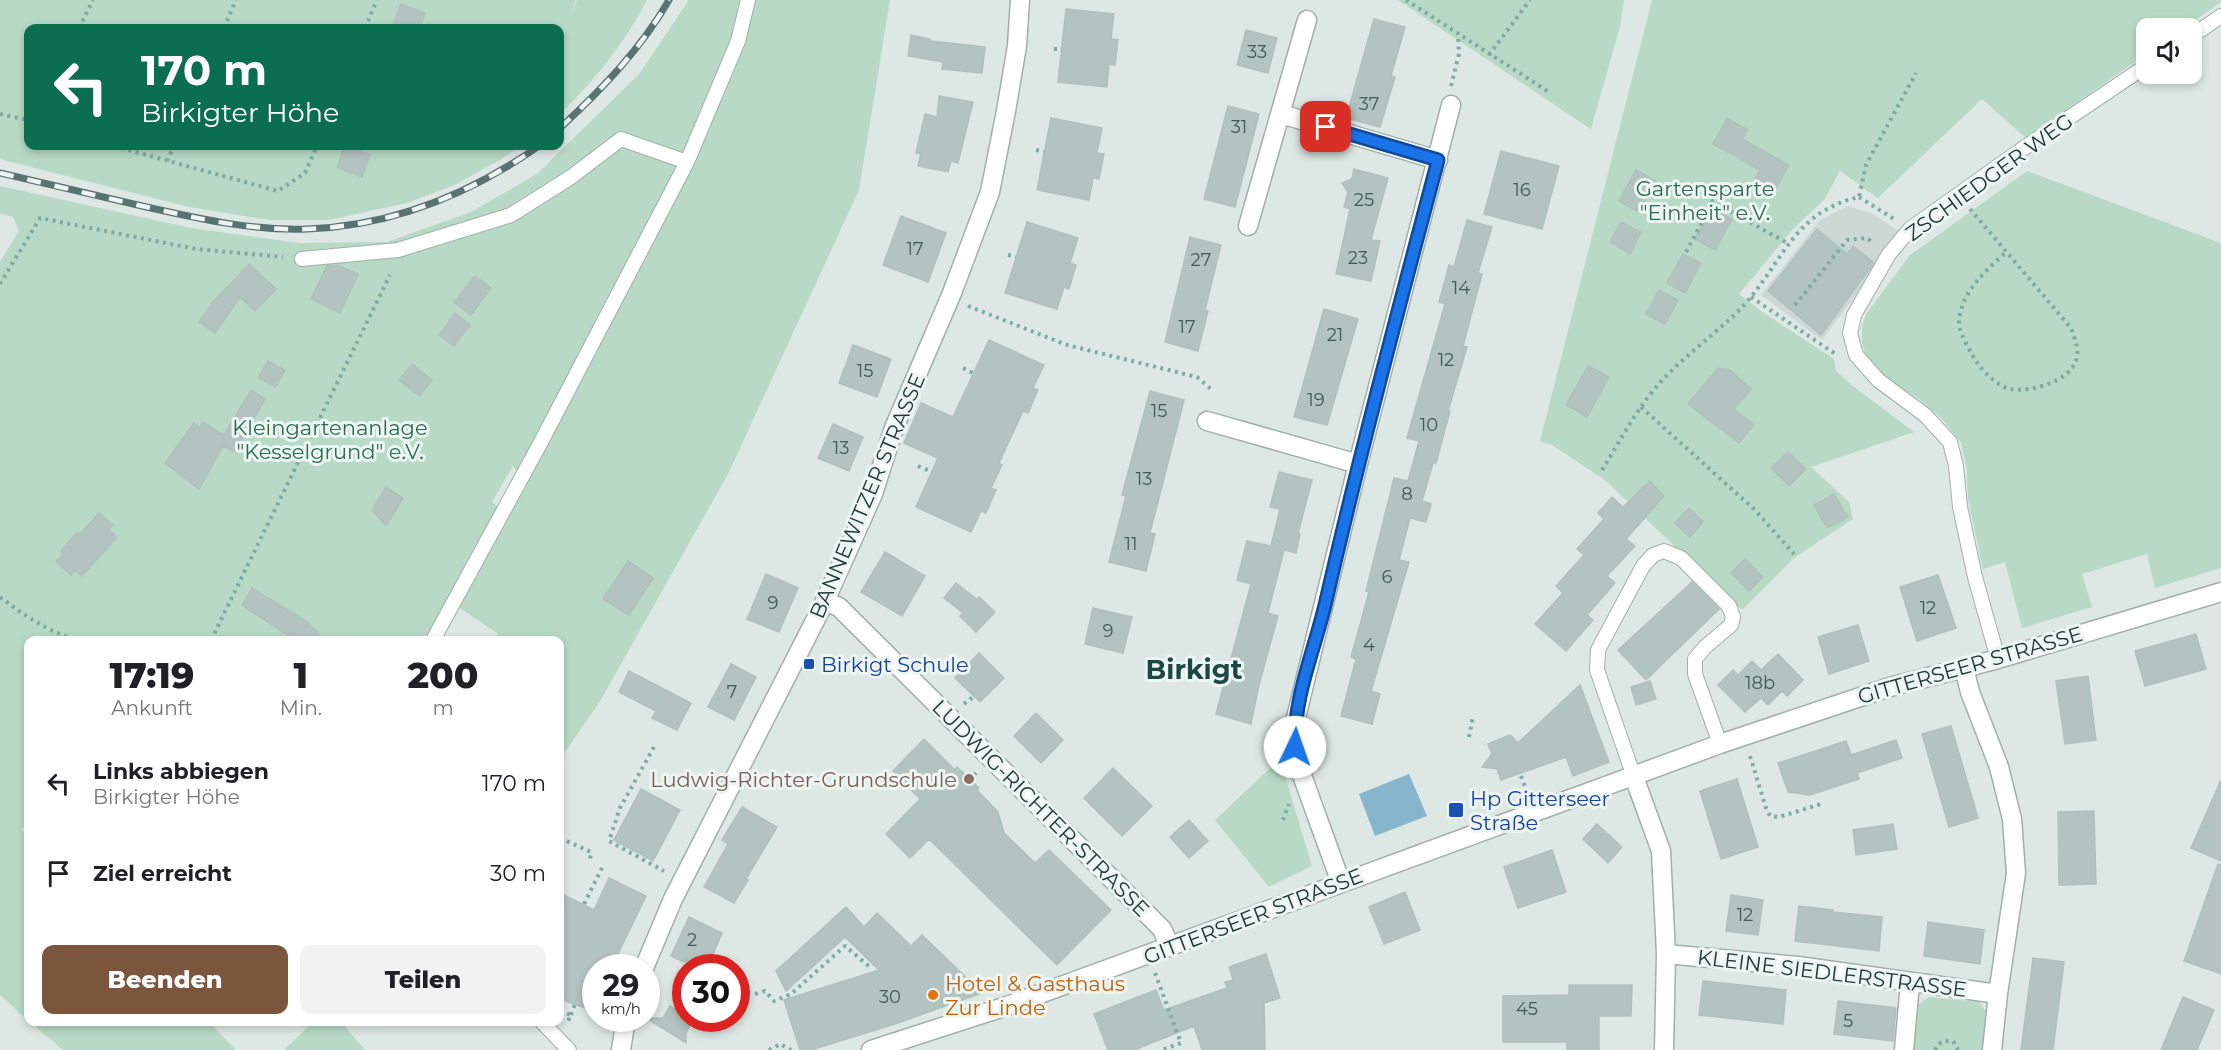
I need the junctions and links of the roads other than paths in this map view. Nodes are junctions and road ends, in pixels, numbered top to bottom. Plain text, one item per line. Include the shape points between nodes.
1 (748, 0) edge
2 (1020, 0) edge
3 (2221, 16) edge
4 (1307, 20) dead end
5 (2202, 29) edge
6 (2136, 73) edge
7 (1451, 105) road end
8 (1281, 114) junction
9 (1438, 160) junction
10 (687, 162) junction
11 (1248, 226) dead end
12 (302, 259) road end
13 (1208, 421) dead end
14 (1358, 464) junction
15 (2221, 592) edge
16 (825, 601) junction
17 (435, 636) edge
18 (1998, 659) junction
19 (1964, 668) junction
20 (1720, 744) junction
21 (1633, 774) junction
22 (1341, 883) junction
23 (1170, 947) junction
24 (650, 954) edge
25 (1666, 954) junction
26 (1910, 982) junction
27 (1998, 994) junction
28 (546, 1026) edge
29 (624, 1032) edge
30 (569, 1050) edge
31 (621, 1050) edge
32 (871, 1050) edge
33 (1664, 1050) edge
34 (1904, 1050) edge
35 (1992, 1050) edge

1 - 10 lane via 738,41
2 - 16 street, BANNEWITZER STRASSE via 1017,46 990,192 894,428 873,494
3 - 5 lane
4 - 8 street
6 - 18 lane, ZSCHIEDGER WEG via 1910,230 1889,254 1854,315 1850,333 1856,355 1878,380 1926,415 1950,442 1975,577
7 - 9 street
8 - 9 street
8 - 11 street
9 - 14 street
10 - 12 lane via 621,139 571,177 510,215 398,250
10 - 17 lane
13 - 14 street
14 - 22 street via 1294,726 1299,767
15 - 18 street, GITTERSEER STRASSE
16 - 23 street, LUDWIG-RICHTER-STRASSE via 839,607 1162,928
16 - 24 street, BANNEWITZER STRASSE via 673,899
18 - 19 street, GITTERSEER STRASSE
19 - 20 street, GITTERSEER STRASSE via 1890,687
19 - 27 street via 1999,767 2012,819 2016,873
20 - 21 street, GITTERSEER STRASSE
20 - 21 lane via 1695,674 1695,659 1731,625 1733,617 1729,606 1681,558 1664,551 1653,555 1643,566 1598,650 1597,670
21 - 22 street, GITTERSEER STRASSE
21 - 25 street via 1661,851
22 - 23 street, GITTERSEER STRASSE
23 - 32 street, GITTERSEER STRASSE via 957,1024
25 - 26 street, KLEINE SIEDLERSTRASSE via 1798,966
25 - 33 street
26 - 27 street, KLEINE SIEDLERSTRASSE
26 - 34 street
27 - 35 street
28 - 30 lane
29 - 31 street

